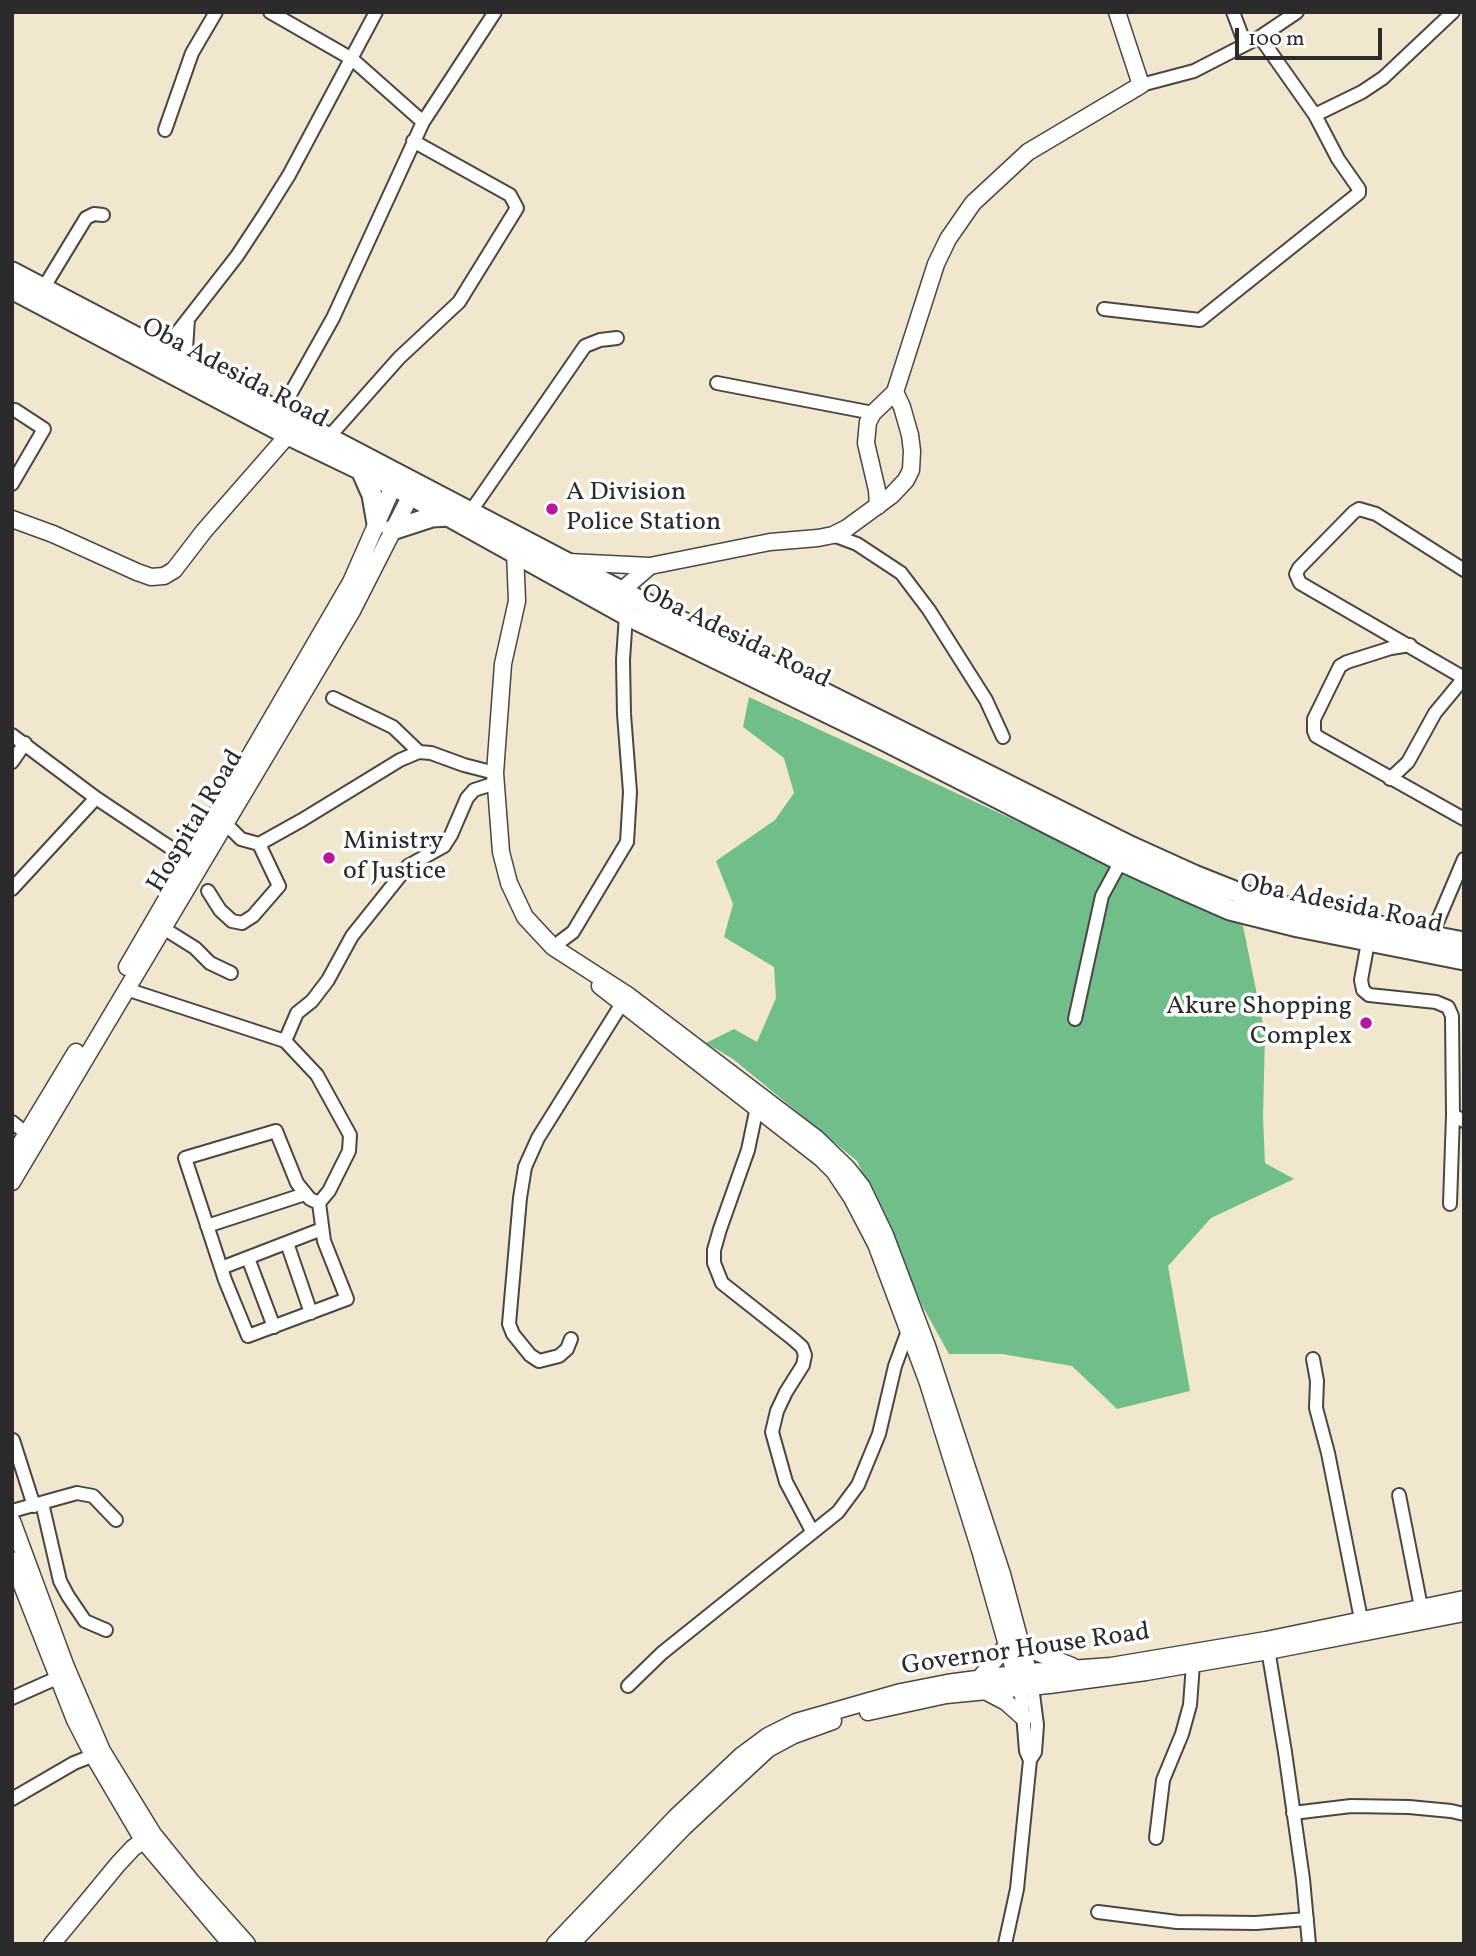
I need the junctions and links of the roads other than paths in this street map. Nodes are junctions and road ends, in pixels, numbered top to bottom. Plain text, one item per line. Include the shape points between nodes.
1 (216, 12) edge
2 (270, 12) edge
3 (376, 12) edge
4 (495, 12) edge
5 (1117, 12) edge
6 (1233, 12) edge
7 (1297, 12) edge
8 (1453, 12) edge
9 (1260, 37) junction
10 (1245, 44) junction
11 (352, 59) junction
12 (1141, 85) junction
13 (1315, 115) junction
14 (423, 122) junction
15 (165, 130) dead end
16 (413, 141) junction
17 (103, 215) dead end
18 (12, 272) edge
19 (12, 289) edge
20 (40, 295) junction
21 (1104, 309) dead end
22 (188, 318) junction
23 (617, 338) dead end
24 (163, 351) junction
25 (185, 364) junction
26 (717, 383) dead end
27 (895, 392) junction
28 (15, 410) dead end
29 (873, 413) junction
30 (279, 414) junction
31 (288, 435) junction
32 (328, 438) junction
33 (361, 470) junction
34 (13, 480) edge
35 (405, 484) junction
36 (878, 506) junction
37 (471, 512) junction
38 (450, 516) junction
39 (12, 519) edge
40 (385, 527) junction
41 (833, 535) junction
42 (515, 552) junction
43 (568, 562) junction
44 (650, 566) junction
45 (1464, 570) edge
46 (627, 601) junction
47 (1410, 645) junction
48 (333, 698) dead end
49 (12, 735) edge
50 (1003, 737) dead end
51 (25, 743) junction
52 (419, 752) junction
53 (12, 762) edge
54 (1408, 762) junction
55 (496, 778) junction
56 (1390, 779) junction
57 (1407, 788) junction
58 (96, 798) junction
59 (1464, 819) edge
60 (225, 823) junction
61 (259, 844) junction
62 (1464, 859) edge
63 (189, 860) junction
64 (1121, 861) junction
65 (12, 889) edge
66 (208, 891) dead end
67 (163, 928) junction
68 (573, 932) junction
69 (1368, 942) junction
70 (1464, 942) edge
71 (1429, 944) junction
72 (553, 947) junction
73 (1464, 960) edge
74 (576, 963) junction
75 (231, 973) dead end
76 (126, 989) junction
77 (621, 1005) junction
78 (1075, 1019) dead end
79 (285, 1041) junction
80 (757, 1107) junction
81 (1458, 1118) edge
82 (12, 1122) edge
83 (27, 1134) junction
84 (12, 1158) edge
85 (12, 1182) edge
86 (305, 1194) junction
87 (319, 1203) junction
88 (1450, 1203) dead end
89 (207, 1226) junction
90 (322, 1229) junction
91 (287, 1242) junction
92 (248, 1258) junction
93 (221, 1268) junction
94 (312, 1313) junction
95 (274, 1326) junction
96 (909, 1328) junction
97 (571, 1339) dead end
98 (1313, 1359) dead end
99 (13, 1440) edge
100 (1399, 1495) dead end
101 (38, 1504) junction
102 (12, 1511) edge
103 (116, 1520) dead end
104 (12, 1521) edge
105 (812, 1531) junction
106 (14, 1570) edge
107 (1464, 1599) edge
108 (1421, 1607) junction
109 (1464, 1613) edge
110 (1362, 1619) junction
111 (106, 1630) dead end
112 (1267, 1645) junction
113 (1015, 1646) junction
114 (1194, 1664) junction
115 (1078, 1668) junction
116 (58, 1678) junction
117 (1024, 1680) junction
118 (982, 1684) junction
119 (628, 1686) dead end
120 (12, 1698) edge
121 (1024, 1718) junction
122 (98, 1753) junction
123 (1030, 1759) junction
124 (12, 1799) edge
125 (1293, 1813) junction
126 (1464, 1815) edge
127 (148, 1837) junction
128 (1156, 1838) dead end
129 (1098, 1912) dead end
130 (1307, 1919) junction
131 (52, 1944) edge
132 (231, 1944) edge
133 (247, 1944) edge
134 (555, 1944) edge
135 (571, 1944) edge
136 (1005, 1944) edge
137 (1308, 1944) edge

1 - 15 street via 192,54
2 - 11 street
3 - 11 street
4 - 14 street
5 - 12 street
6 - 10 street
7 - 9 street
8 - 13 street via 1383,78
9 - 10 street
9 - 13 street
10 - 12 street via 1194,71
11 - 14 street
11 - 22 street via 264,215
12 - 27 street via 1028,152 973,203 936,264
13 - 21 street via 1359,189 1357,197 1200,320
14 - 16 street
16 - 30 street via 333,318
16 - 32 street via 510,195 517,208 459,302 399,358
17 - 20 street via 86,218
18 - 20 main road, Oba Adesida Road
19 - 20 main road, Oba Adesida Road
20 - 24 main road, Oba Adesida Road
20 - 31 main road, Oba Adesida Road
22 - 24 street
22 - 25 street
23 - 37 street via 585,346
24 - 25 main road, Oba Adesida Road
25 - 30 main road, Oba Adesida Road
26 - 29 street
27 - 29 street
27 - 36 street via 909,435 912,463 906,480
28 - 34 street via 44,429
29 - 36 street via 866,435
30 - 32 main road, Oba Adesida Road
31 - 33 main road, Oba Adesida Road
31 - 39 street via 174,570 164,576 151,578
32 - 35 main road, Oba Adesida Road
33 - 35 main road, Oba Adesida Road
33 - 40 main road
35 - 37 main road, Oba Adesida Road
35 - 38 main road, Oba Adesida Road
35 - 40 street, Hospital Road
36 - 41 street
37 - 43 main road, Oba Adesida Road
38 - 40 main road
38 - 42 main road, Oba Adesida Road
40 - 60 street, Hospital Road via 352,611
40 - 63 street, Hospital Road
41 - 44 street via 770,542
41 - 50 street via 857,544 901,573 986,700
42 - 46 main road, Oba Adesida Road
42 - 55 street via 517,601 503,664
43 - 44 street
43 - 46 main road, Oba Adesida Road
44 - 46 street
45 - 47 street via 1376,514 1359,509 1299,568 1300,583
46 - 64 main road, Oba Adesida Road
46 - 68 street via 622,660 629,831
46 - 71 main road, Oba Adesida Road via 1194,876 1252,898
47 - 54 street via 1464,678 1436,713
47 - 56 street via 1340,666 1314,719 1316,736
48 - 52 street via 393,727
49 - 51 street
51 - 53 street
51 - 58 street
52 - 55 street
52 - 61 street
54 - 56 street
54 - 57 street
55 - 72 street via 501,852 509,883 526,917
55 - 79 street via 467,798 444,846 408,866 352,936 328,980 296,1013
56 - 57 street
57 - 59 street
58 - 63 street
58 - 65 street
60 - 61 street via 241,839
60 - 67 street, Hospital Road
61 - 66 street via 279,886 253,916 242,923 232,921
62 - 71 street
63 - 83 street, Hospital Road
64 - 69 main road, Oba Adesida Road via 1230,910
64 - 78 street via 1102,896
67 - 75 street
67 - 76 street, Hospital Road
68 - 72 street
68 - 74 street
69 - 71 main road, Oba Adesida Road
69 - 81 street via 1361,980 1369,995 1448,1007
70 - 71 main road, Oba Adesida Road
71 - 73 main road, Oba Adesida Road
72 - 74 street
74 - 77 street
74 - 113 street via 629,996 816,1138 862,1187 927,1346 1002,1574
76 - 79 street
76 - 85 street, Hospital Road
77 - 80 street
77 - 97 street via 538,1138 525,1167 520,1198 509,1324 539,1361 559,1356
79 - 87 street via 317,1075 350,1135 349,1151
80 - 96 street via 822,1159 840,1180 876,1244
80 - 105 street via 714,1263 722,1283 793,1339 805,1355 777,1411 772,1432 786,1482
81 - 88 street
82 - 83 street
83 - 84 street, Hospital Road
86 - 87 street
86 - 89 street
86 - 89 street via 276,1131 185,1158
87 - 90 street
89 - 93 street
90 - 91 street
90 - 94 street via 347,1299
91 - 92 street
91 - 94 street
92 - 93 street
92 - 95 street
93 - 95 street via 248,1336
94 - 95 street
96 - 105 street via 879,1434 858,1485 838,1512
96 - 113 street
98 - 110 street via 1321,1433
99 - 101 street
100 - 108 street
101 - 102 street
101 - 103 street via 86,1494
101 - 111 street via 68,1596 85,1621
104 - 122 street
105 - 119 street
106 - 116 street
107 - 108 street, Governor House Road
108 - 110 street, Governor House Road
109 - 112 street, Governor House Road
110 - 112 street, Governor House Road
112 - 114 street, Governor House Road
112 - 115 street, Governor House Road
112 - 125 street
113 - 115 street
113 - 117 street
113 - 118 street
114 - 117 street, Governor House Road
114 - 128 street via 1190,1706 1163,1780
115 - 117 street, Governor House Road
116 - 120 street
116 - 122 street via 75,1720
117 - 118 street, Governor House Road
117 - 121 street
117 - 123 street via 1037,1725
118 - 121 street
118 - 134 street, Governor House Road via 901,1692 796,1722 768,1736 676,1817
118 - 135 street, Governor House Road via 836,1719 781,1741 684,1827
121 - 123 street
122 - 124 street
122 - 127 street
123 - 136 street via 1017,1889
125 - 126 street via 1351,1805
125 - 130 street
127 - 131 street via 118,1864
127 - 132 street
127 - 133 street
129 - 130 street via 1177,1922
130 - 137 street

